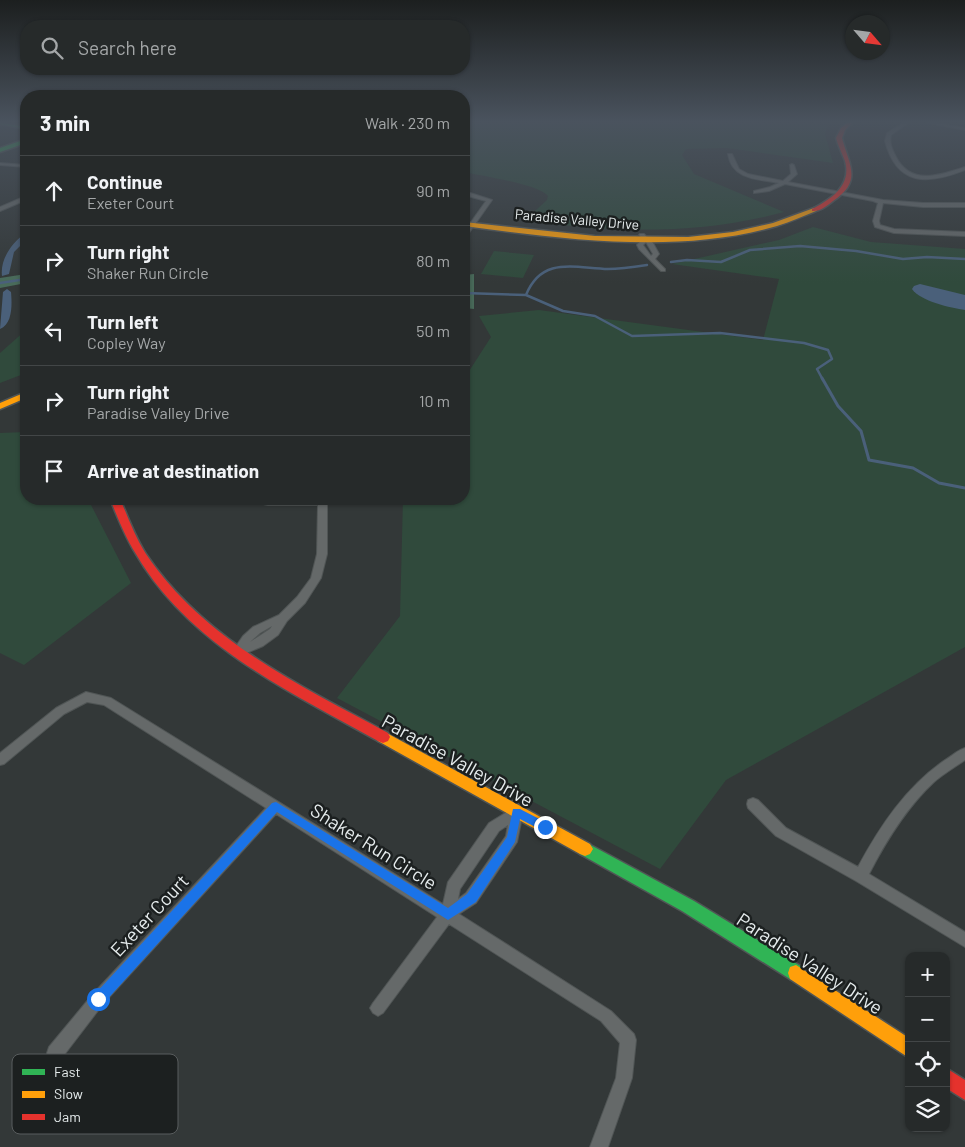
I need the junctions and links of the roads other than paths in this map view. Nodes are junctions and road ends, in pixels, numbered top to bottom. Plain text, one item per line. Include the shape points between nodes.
1 (758, 177) edge
2 (791, 177) edge
3 (839, 177) edge
4 (849, 177) edge
5 (783, 183) junction
6 (756, 192) dead end
7 (834, 193) junction
8 (470, 195) edge
9 (20, 200) edge
10 (882, 201) junction
11 (965, 205) edge
12 (2, 207) edge
13 (470, 221) edge
14 (470, 222) edge
15 (965, 234) edge
16 (643, 238) junction
17 (663, 270) dead end
18 (20, 387) edge
19 (0, 395) edge
20 (20, 398) edge
21 (0, 406) edge
22 (118, 505) edge
23 (323, 505) edge
24 (237, 653) junction
25 (965, 753) edge
26 (0, 760) edge
27 (753, 804) dead end
28 (276, 806) junction
29 (516, 812) junction
30 (862, 876) junction
31 (448, 914) junction
32 (965, 940) edge
33 (378, 1008) dead end
34 (905, 1046) edge
35 (55, 1053) dead end
36 (950, 1080) edge
37 (965, 1091) edge
38 (600, 1147) edge

1 - 5 street
2 - 5 street
3 - 7 street
4 - 7 street via 848,182
5 - 6 street via 770,190
5 - 7 street
7 - 10 street
7 - 16 street, Paradise Valley Drive via 798,211 768,221 714,231
8 - 13 street via 489,200
9 - 12 street
10 - 11 street
10 - 15 street via 877,226 910,232
14 - 16 street, Paradise Valley Drive
16 - 17 street via 640,245 645,255 653,258
18 - 19 street
20 - 21 street
22 - 24 street, Paradise Valley Drive via 142,554 167,589
23 - 24 street via 322,554 316,578 274,632
24 - 29 street, Paradise Valley Drive via 264,672
25 - 30 street via 931,778 901,809
26 - 28 street, Shaker Run Circle via 60,711 86,697 107,700
27 - 30 street via 781,832
28 - 31 street, Shaker Run Circle
28 - 35 street, Exeter Court via 98,999
29 - 31 street via 494,827 453,887
29 - 31 street via 512,838 507,846 472,898
29 - 34 street, Paradise Valley Drive via 754,946
30 - 32 street
31 - 33 street
31 - 38 street, Shaker Run Circle via 606,1016 628,1040 624,1078
36 - 37 street

